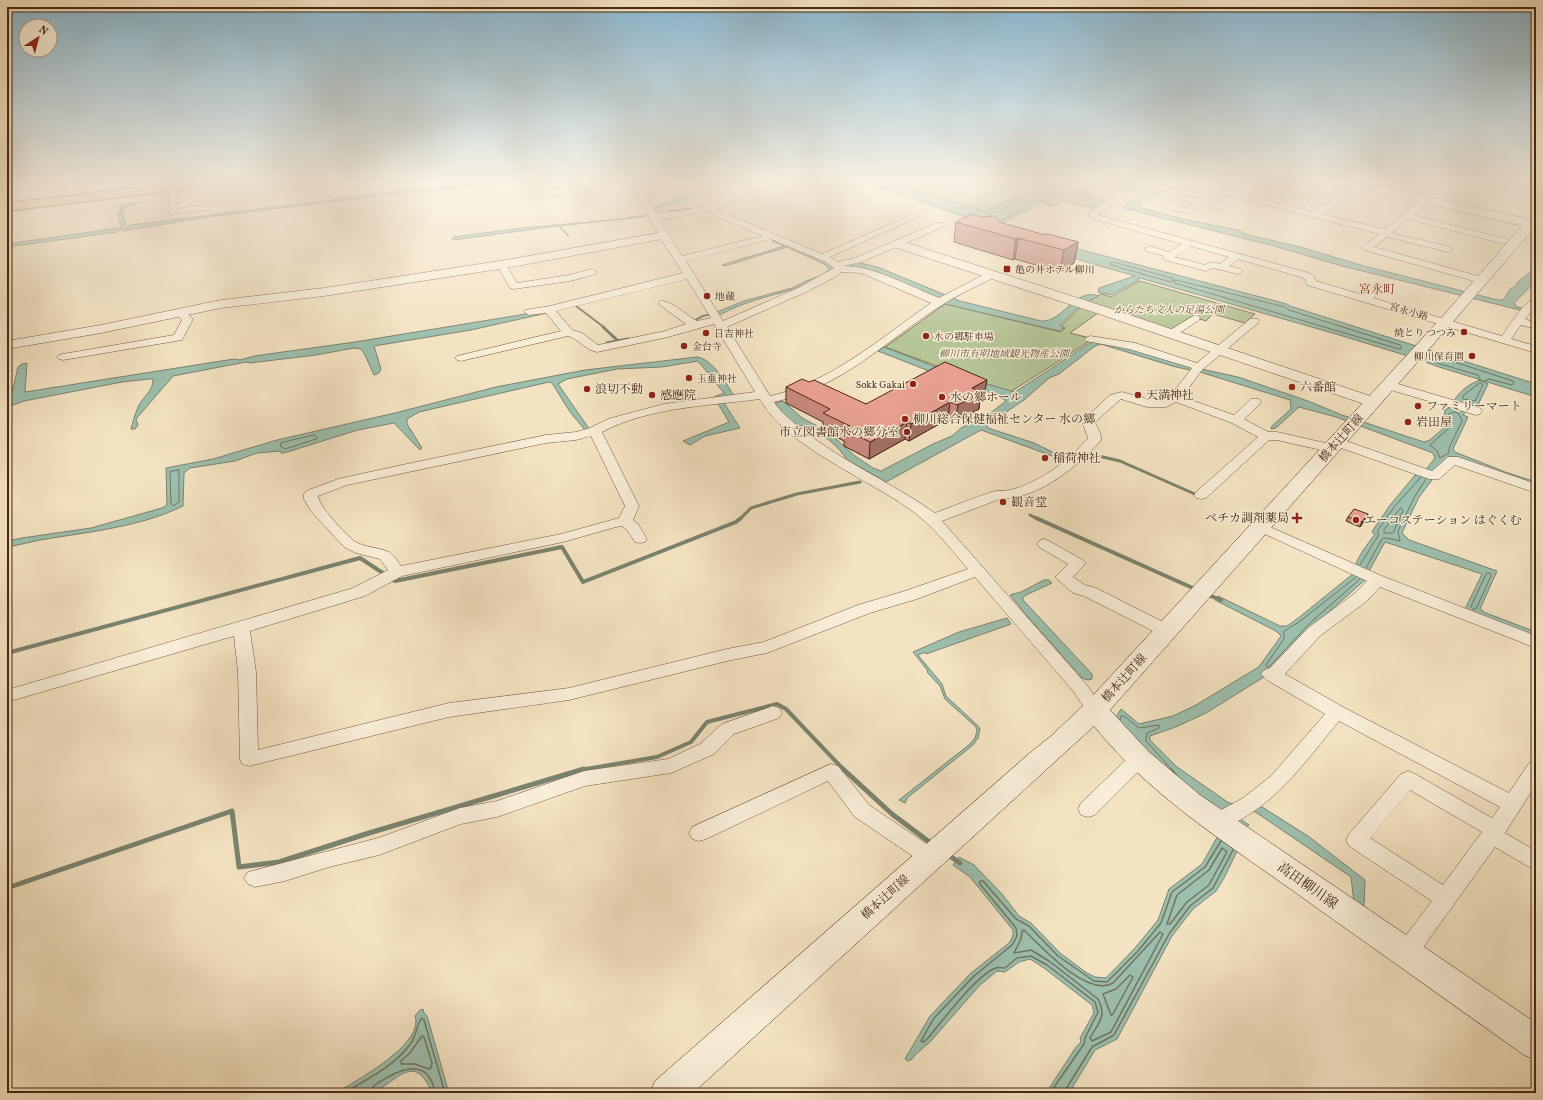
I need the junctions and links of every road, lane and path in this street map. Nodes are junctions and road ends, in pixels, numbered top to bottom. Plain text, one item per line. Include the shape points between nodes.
1 (868, 235) edge
2 (917, 235) edge
3 (1162, 235) edge
4 (1383, 235) edge
5 (1395, 235) edge
6 (1482, 235) edge
7 (1522, 235) edge
8 (664, 236) joint
9 (773, 236) joint
10 (1504, 241) dead end
11 (1190, 243) junction
12 (898, 244) junction
13 (1149, 249) dead end
14 (1448, 249) dead end
15 (1170, 255) junction
16 (1236, 256) junction
17 (814, 257) junction
18 (680, 260) junction
19 (858, 260) junction
20 (502, 265) junction
21 (838, 267) junction
22 (1222, 268) junction
23 (1238, 271) dead end
24 (592, 272) dead end
25 (993, 274) junction
26 (689, 275) junction
27 (907, 278) dead end
28 (1474, 278) dead end
29 (1382, 287) dead end
30 (934, 289) dead end
31 (944, 299) junction
32 (1365, 299) junction
33 (1536, 301) edge
34 (664, 303) dead end
35 (550, 309) junction
36 (179, 312) junction
37 (529, 312) dead end
38 (1524, 314) junction
39 (716, 318) junction
40 (1195, 318) dead end
41 (1254, 321) dead end
42 (1444, 322) junction
43 (693, 323) junction
44 (1536, 326) edge
45 (1174, 332) dead end
46 (568, 333) junction
47 (1090, 339) dead end
48 (1506, 340) junction
49 (7, 345) edge
50 (1220, 350) junction
51 (1536, 350) edge
52 (64, 357) dead end
53 (461, 358) dead end
54 (1198, 369) junction
55 (1388, 385) junction
56 (764, 398) junction
57 (1175, 398) junction
58 (1255, 402) dead end
59 (1373, 402) junction
60 (1476, 411) dead end
61 (1236, 420) junction
62 (595, 431) junction
63 (1266, 436) junction
64 (1346, 445) dead end
65 (1321, 446) dead end
66 (1536, 489) edge
67 (1202, 495) dead end
68 (933, 519) junction
69 (625, 521) junction
70 (1261, 527) junction
71 (640, 538) dead end
72 (1044, 544) dead end
73 (979, 570) junction
74 (396, 572) junction
75 (1373, 578) junction
76 (241, 628) junction
77 (1167, 631) junction
78 (1536, 642) edge
79 (7, 696) edge
80 (1095, 710) junction
81 (1337, 712) junction
82 (773, 713) dead end
83 (1140, 758) junction
84 (1536, 768) edge
85 (1512, 804) junction
86 (1088, 809) dead end
87 (1221, 819) junction
88 (1493, 832) junction
89 (698, 833) dead end
90 (930, 857) junction
91 (1536, 861) edge
92 (255, 878) dead end
93 (1445, 898) junction
94 (1406, 953) junction
95 (1536, 1043) edge
96 (667, 1093) edge

1 - 17 street
2 - 12 street
3 - 11 street, 宮永小路
4 - 28 street via 1367,248
5 - 14 street
6 - 10 street
7 - 42 main road, 橋本辻町線
8 - 18 street
8 - 20 street
9 - 17 street
9 - 18 street
11 - 15 street
11 - 16 street, 宮永小路
12 - 19 street
12 - 25 street
13 - 15 street
15 - 22 street via 1168,258 1206,268 1212,265
16 - 22 street
16 - 32 street, 宮永小路 via 1305,275 1310,278 1311,283
17 - 21 street
18 - 26 street
19 - 21 street
19 - 27 street
20 - 24 street via 514,286 570,278
20 - 36 street
21 - 31 street via 864,272
21 - 39 street via 834,274 814,284
22 - 23 street
25 - 31 street
25 - 50 street
26 - 35 street
26 - 39 street
29 - 32 street
30 - 31 street
31 - 56 street via 841,371 799,391
32 - 42 street, 宮永小路
33 - 38 street
34 - 43 street
35 - 37 street
35 - 46 street
36 - 49 street
36 - 52 street via 188,319 178,338
38 - 44 street
38 - 48 street
39 - 43 street
39 - 56 street
40 - 45 street
41 - 50 street
42 - 48 street, 宮永小路
42 - 55 main road, 橋本辻町線
43 - 46 street via 668,334 597,349 590,346 585,339
46 - 53 street
47 - 54 street via 1130,346
48 - 51 street, 宮永小路
50 - 54 street
50 - 59 street
54 - 57 street
55 - 59 main road, 橋本辻町線
55 - 60 street
56 - 62 street via 664,408 612,422
56 - 68 street via 781,419 802,436 910,501
57 - 61 street
57 - 68 street via 1166,403 1148,403 1118,396 1088,421 1095,438 1080,456 1062,468 1029,488 1010,495 1002,493
58 - 61 street
59 - 70 main road, 橋本辻町線
61 - 63 street
62 - 69 street via 632,506
62 - 74 street via 343,482 311,494 318,511 349,544 385,556
63 - 65 street
63 - 67 street
64 - 66 street via 1434,476 1453,460
68 - 73 street
69 - 71 street via 633,527
69 - 74 street via 563,538
70 - 75 street
70 - 77 main road, 橋本辻町線
72 - 77 street via 1078,563 1063,577 1079,589 1090,592
73 - 76 street via 864,609 767,647 569,694 449,710 249,759 247,672
73 - 80 street via 1080,688
74 - 76 street via 359,592
75 - 78 street
75 - 81 street via 1361,597 1314,632 1272,675
76 - 79 street
77 - 80 main road, 橋本辻町線
80 - 83 main road, 高田柳川線 via 1109,728
80 - 90 main road, 橋本辻町線
81 - 85 street
81 - 87 street via 1278,781 1250,804
82 - 92 street via 728,729 707,749 671,766 584,778 497,809 460,816 380,846
83 - 86 street
83 - 87 main road, 高田柳川線 via 1158,776
84 - 85 street
85 - 88 street
87 - 94 main road, 高田柳川線
88 - 91 street
88 - 93 street
88 - 93 street via 1408,780 1356,840
89 - 90 street via 830,771 862,811
90 - 96 main road, 橋本辻町線
93 - 94 street
94 - 95 main road, 高田柳川線

